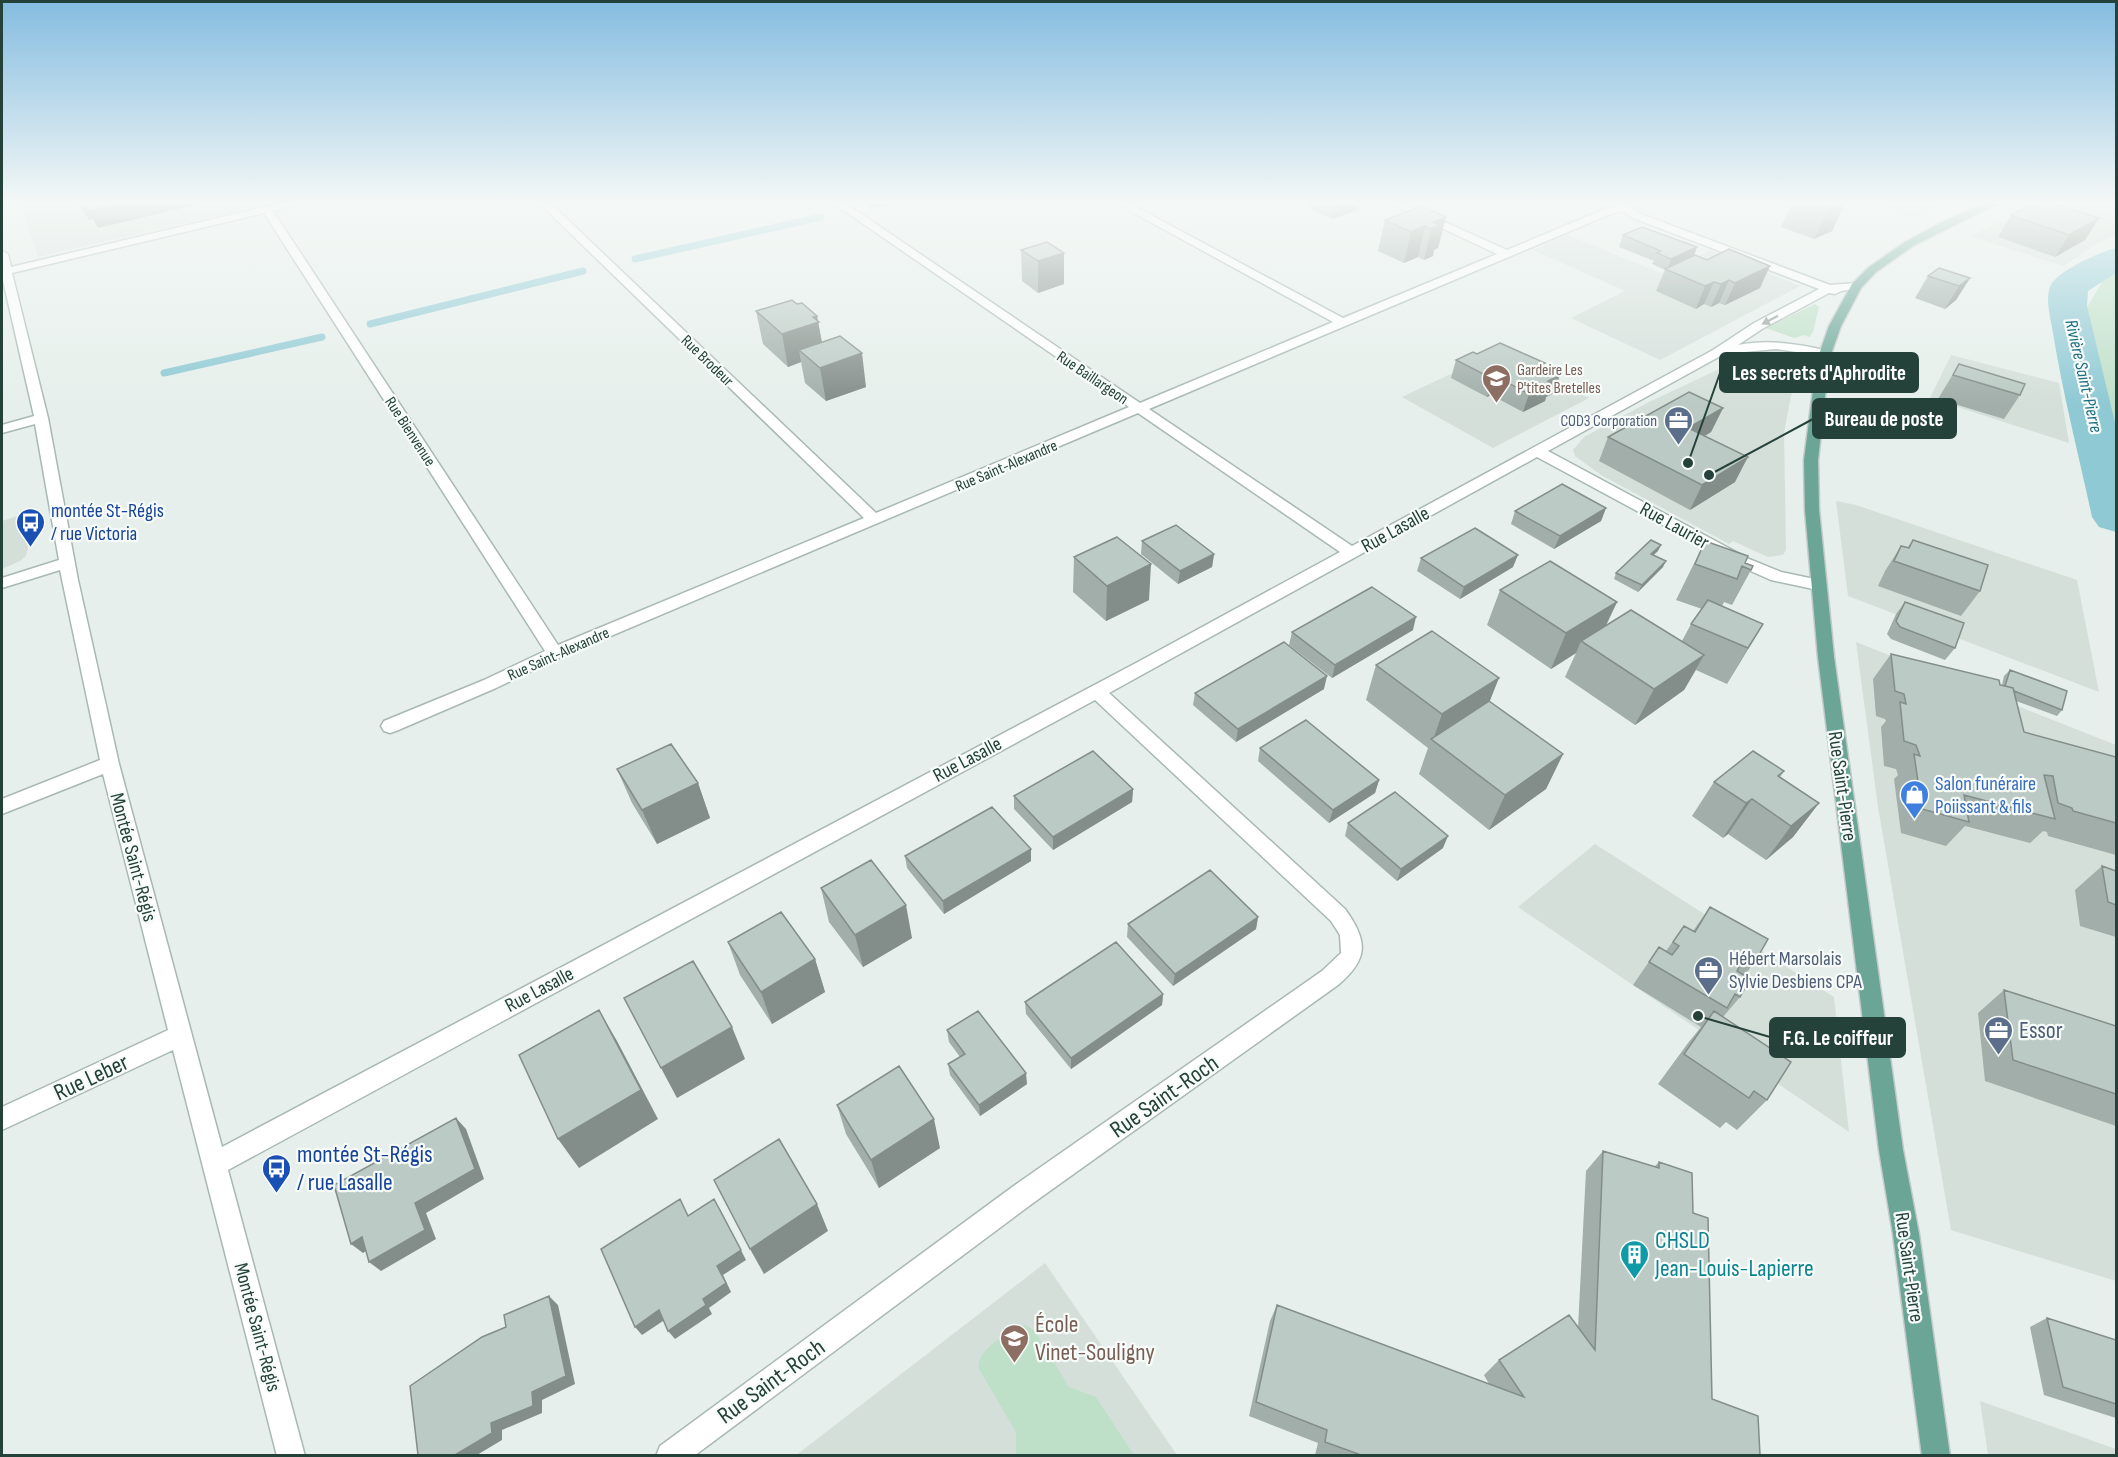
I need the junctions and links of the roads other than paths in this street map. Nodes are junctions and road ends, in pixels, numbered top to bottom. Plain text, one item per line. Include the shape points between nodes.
1 (15, 269) edge
2 (305, 269) edge
3 (613, 269) edge
4 (934, 269) edge
5 (1244, 269) edge
6 (1472, 269) edge
7 (1776, 269) edge
8 (1873, 269) edge
9 (6, 271) joint
10 (1828, 289) junction
11 (1853, 291) junction
12 (7, 303) edge
13 (1344, 323) junction
14 (1718, 353) junction
15 (1825, 354) junction
16 (1139, 409) junction
17 (41, 418) junction
18 (2, 429) edge
19 (1537, 452) junction
20 (875, 519) junction
21 (1352, 553) junction
22 (66, 562) junction
23 (2, 583) edge
24 (1818, 585) junction
25 (555, 653) junction
26 (1095, 691) junction
27 (390, 726) dead end
28 (110, 764) junction
29 (2, 807) edge
30 (180, 1036) junction
31 (2, 1119) edge
32 (216, 1163) junction
33 (291, 1455) edge
34 (670, 1455) edge
35 (1936, 1455) edge

1 - 9 street
2 - 25 street, Rue Bienvenue
3 - 20 street, Rue Brodeur
4 - 16 street, Rue Baillargeon
5 - 13 street
6 - 13 street, Rue Saint-Alexandre
7 - 10 street
8 - 11 main road, Rue Saint-Pierre
9 - 12 street, Montée Saint-Régis
10 - 11 street
10 -> 14 street, Rue Lasalle via 1758,326
11 - 15 main road, Rue Saint-Pierre via 1834,326
12 - 17 street, Montée Saint-Régis
13 - 16 street, Rue Saint-Alexandre
14 - 15 street, Rue Lasalle via 1746,345 1772,344
14 - 19 street, Rue Lasalle
15 - 24 main road, Rue Saint-Pierre via 1810,476
16 - 20 street, Rue Saint-Alexandre
16 - 21 street, Rue Baillargeon
17 - 18 street
17 - 22 street, Montée Saint-Régis
19 - 21 street, Rue Lasalle
19 - 24 street, Rue Laurier via 1743,562 1777,576
20 - 25 street, Rue Saint-Alexandre
21 - 26 street, Rue Lasalle
22 - 23 street
22 - 28 street, Montée Saint-Régis
24 - 35 main road, Rue Saint-Pierre via 1890,1140
25 - 27 street, Rue Saint-Alexandre
26 - 32 street, Rue Lasalle
26 - 34 street, Rue Saint-Roch via 1338,915 1354,952 1346,966 1330,978 1015,1201
28 - 29 street
28 - 30 street, Montée Saint-Régis
30 - 31 street, Rue Leber
30 - 32 street, Montée Saint-Régis
32 - 33 street, Montée Saint-Régis

